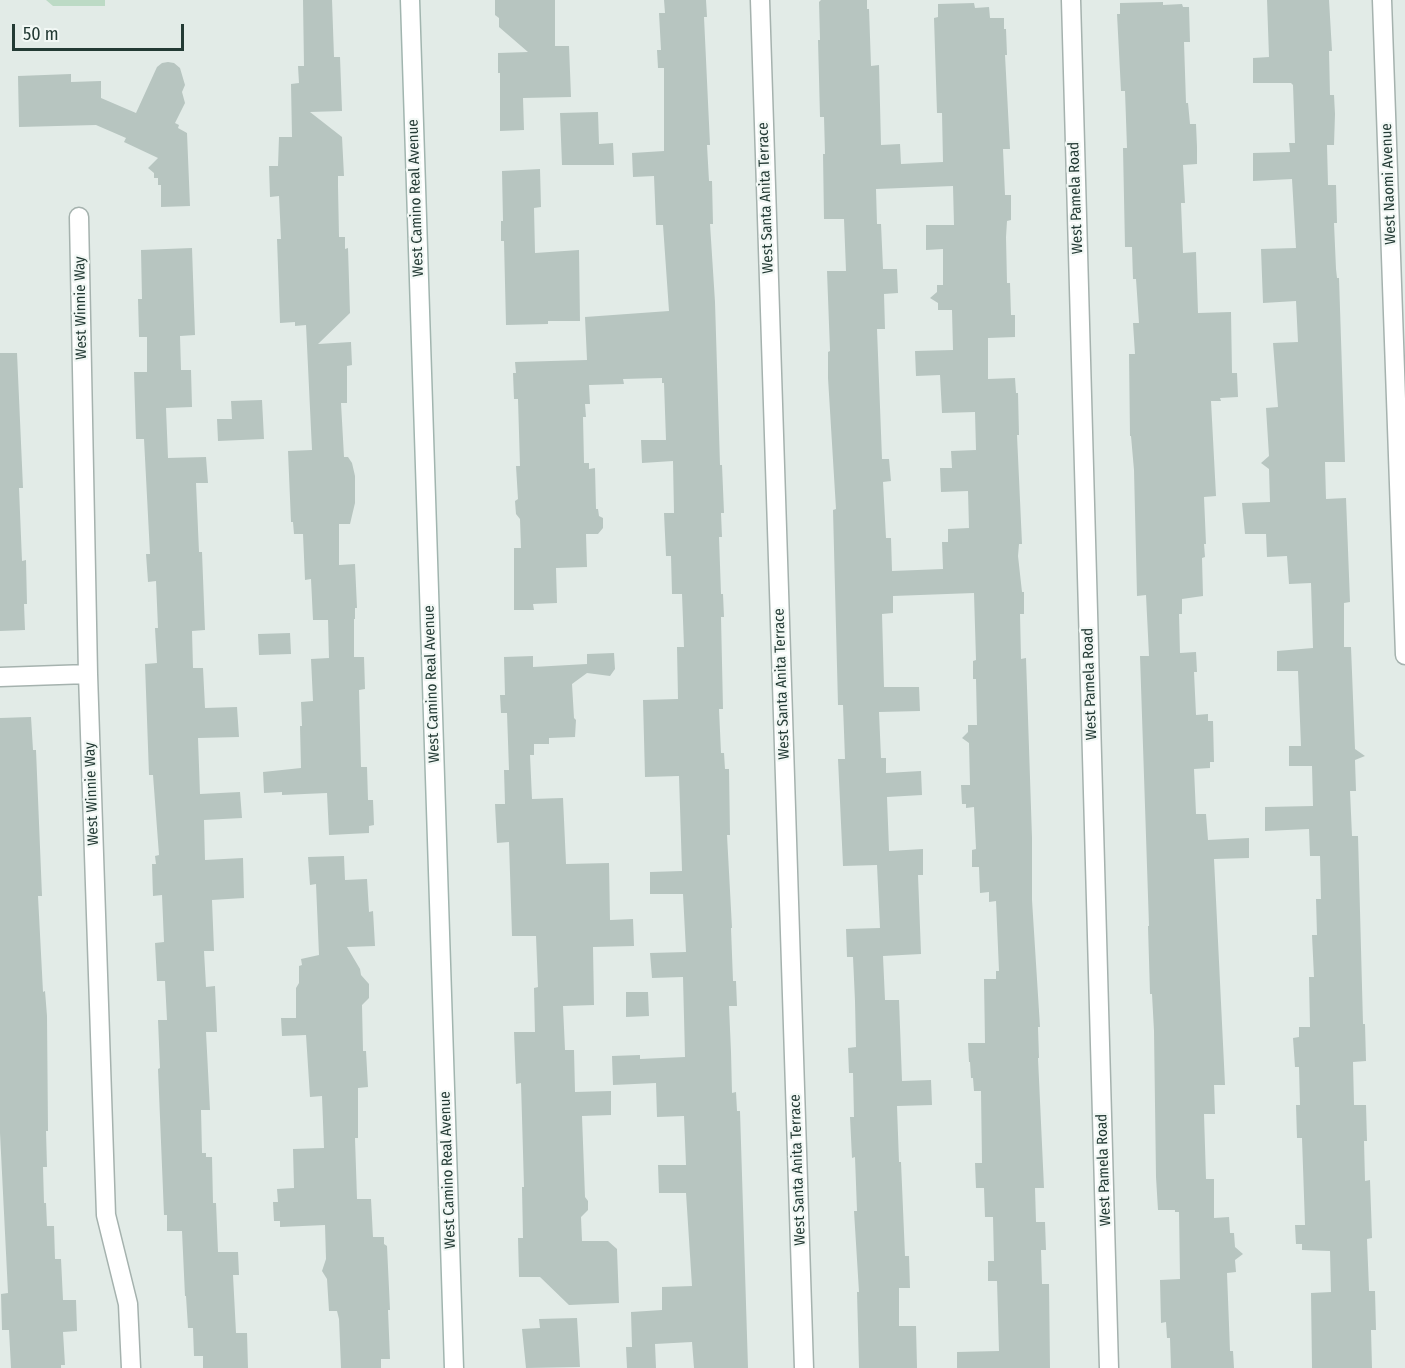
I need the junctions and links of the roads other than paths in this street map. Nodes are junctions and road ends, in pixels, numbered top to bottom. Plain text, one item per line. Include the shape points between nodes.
1 (410, 0) edge
2 (760, 0) edge
3 (1071, 0) edge
4 (1382, 0) edge
5 (79, 217) dead end
6 (1405, 655) edge
7 (88, 674) junction
8 (0, 677) edge
9 (131, 1368) edge
10 (454, 1368) edge
11 (804, 1368) edge
12 (1109, 1368) edge

1 - 10 street, West Camino Real Avenue
2 - 11 street, West Santa Anita Terrace
3 - 12 street, West Pamela Road
4 - 6 street, West Naomi Avenue
5 - 7 street, West Winnie Way
7 - 8 street
7 - 9 street, West Winnie Way via 106,1215 128,1304

